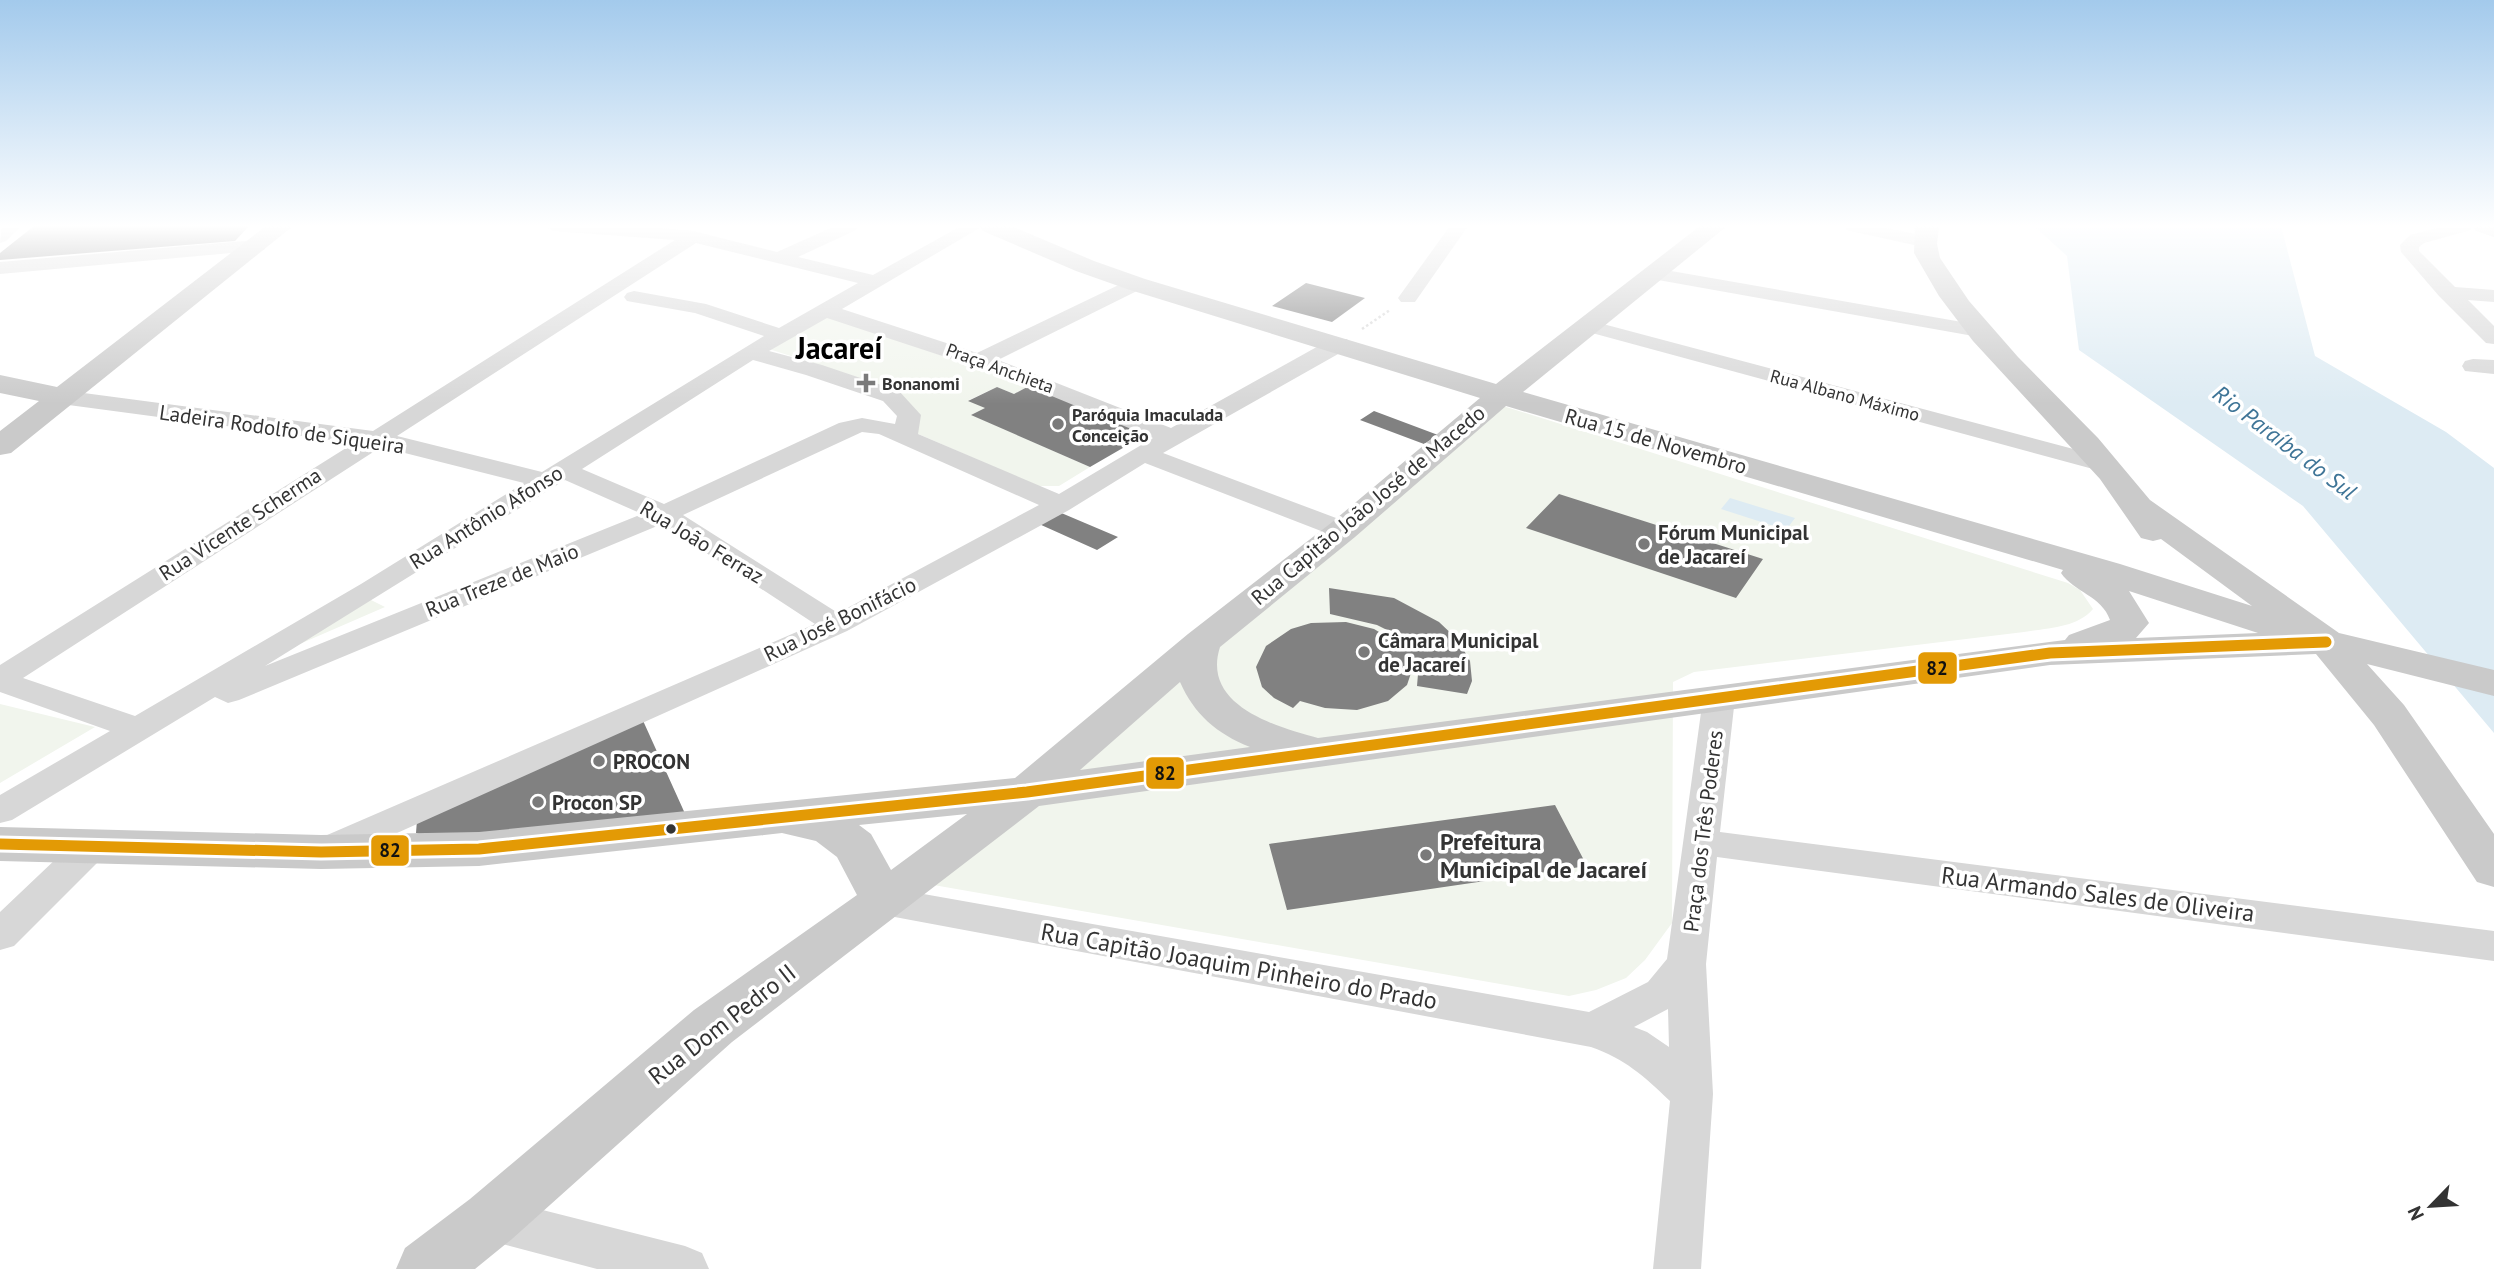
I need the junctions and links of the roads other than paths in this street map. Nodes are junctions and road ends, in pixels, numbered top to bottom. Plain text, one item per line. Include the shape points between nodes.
1 (206, 285) edge
2 (616, 285) edge
3 (870, 285) edge
4 (1133, 285) edge
5 (1140, 285) edge
6 (1417, 285) edge
7 (1640, 285) edge
8 (1718, 285) edge
9 (1946, 285) edge
10 (2440, 285) edge
11 (2446, 292) junction
12 (2494, 296) edge
13 (634, 297) dead end
14 (1408, 298) road end
15 (825, 310) junction
16 (1588, 326) junction
17 (1979, 331) junction
18 (781, 335) junction
19 (2494, 338) edge
20 (1339, 344) junction
21 (750, 353) junction
22 (980, 360) junction
23 (0, 384) edge
24 (1501, 395) junction
25 (61, 397) junction
26 (905, 437) junction
27 (1172, 437) junction
28 (374, 438) junction
29 (0, 446) edge
30 (1143, 454) junction
31 (2102, 464) junction
32 (552, 475) junction
33 (1060, 504) junction
34 (2140, 508) junction
35 (664, 514) junction
36 (1343, 530) junction
37 (2049, 556) junction
38 (2107, 572) junction
39 (371, 590) junction
40 (418, 615) junction
41 (837, 625) junction
42 (1202, 642) junction
43 (2326, 642) junction
44 (2050, 653) junction
45 (0, 680) edge
46 (2494, 683) edge
47 (1719, 698) junction
48 (139, 729) junction
49 (1322, 753) junction
50 (1027, 792) junction
51 (0, 811) edge
52 (775, 819) junction
53 (1701, 842) junction
54 (0, 844) edge
55 (91, 847) junction
56 (321, 852) junction
57 (2494, 870) edge
58 (884, 901) junction
59 (0, 935) edge
60 (2494, 946) edge
61 (1686, 964) junction
62 (1593, 1030) junction
63 (1692, 1094) junction
64 (491, 1219) junction
65 (427, 1269) edge
66 (685, 1269) edge
67 (1678, 1269) edge

1 - 25 main road
2 - 28 street, Rua Vicente Scherma
3 - 15 street, Rua Antônio Afonso
4 - 22 street
5 - 20 main road, Rua 15 de Novembro
6 - 14 street
7 - 16 main road, Rua Capitão João José de Macedo
8 - 17 street
9 - 17 main road
10 - 11 street
11 - 12 street
11 - 19 street
13 - 18 street via 699,308
15 - 18 street, Rua Antônio Afonso
15 - 22 street, Praça Anchieta
16 - 24 main road, Rua Capitão João José de Macedo
16 - 31 street, Rua Albano Máximo
17 - 31 main road
18 - 21 street, Rua Antônio Afonso
20 - 24 main road, Rua 15 de Novembro
20 - 27 street, Rua José Bonifácio
21 - 26 street via 891,396 909,415
21 - 32 street, Rua Antônio Afonso
22 - 27 street, Praça Anchieta
23 - 25 main road
24 - 36 main road, Rua Capitão João José de Macedo
24 - 37 main road, Rua 15 de Novembro
25 - 28 street, Ladeira Rodolfo de Siqueira
25 - 29 main road
26 - 33 street
26 - 35 street, Rua Treze de Maio via 862,425 836,431
27 - 30 street, Rua José Bonifácio
28 - 32 street, Ladeira Rodolfo de Siqueira
28 - 45 street, Rua Vicente Scherma
30 - 33 street, Rua José Bonifácio
30 - 36 street
31 - 34 main road
32 - 35 street, Rua João Ferraz
32 - 39 street, Rua Antônio Afonso
33 - 41 street, Rua José Bonifácio
34 - 38 main road via 2164,558 2159,564
34 - 43 main road
35 - 40 street, Rua Treze de Maio
35 - 41 street, Rua João Ferraz
36 - 42 main road, Rua Capitão João José de Macedo
37 - 38 main road, Rua 15 de Novembro
37 - 44 main road via 2110,593 2127,612 2130,623 2114,633
38 - 43 main road, Rua 15 de Novembro
39 - 40 street via 388,588 401,594
39 - 48 street, Rua Antônio Afonso
40 - 48 street, Rua Treze de Maio
41 - 56 street, Rua José Bonifácio
42 - 49 main road via 1196,663 1204,690 1221,713 1273,742
42 - 50 main road, Rua Capitão João José de Macedo
43 - 44 main road
43 - 46 main road
43 - 57 main road via 2389,715
44 - 47 main road
45 - 48 street
47 - 49 main road
47 - 53 street, Praça dos Três Poderes
48 - 51 street, Rua Antônio Afonso
49 - 50 main road
50 - 52 main road
50 - 58 main road, Rua Dom Pedro II
52 - 56 main road via 479,849
52 - 58 main road via 828,826 855,846
53 - 60 street, Rua Armando Sales de Oliveira
53 - 61 street, Praça dos Três Poderes
54 - 55 main road
55 - 56 main road
55 - 59 street
58 - 62 street, Rua Capitão Joaquim Pinheiro do Prado
58 - 64 main road, Rua Dom Pedro II via 713,1026
61 - 62 street via 1662,993
61 - 63 street, Praça dos Três Poderes
62 - 63 street, Rua Capitão Joaquim Pinheiro do Prado via 1632,1045
63 - 67 street, Praça dos Três Poderes
64 - 65 main road, Rua Dom Pedro II
64 - 66 street

